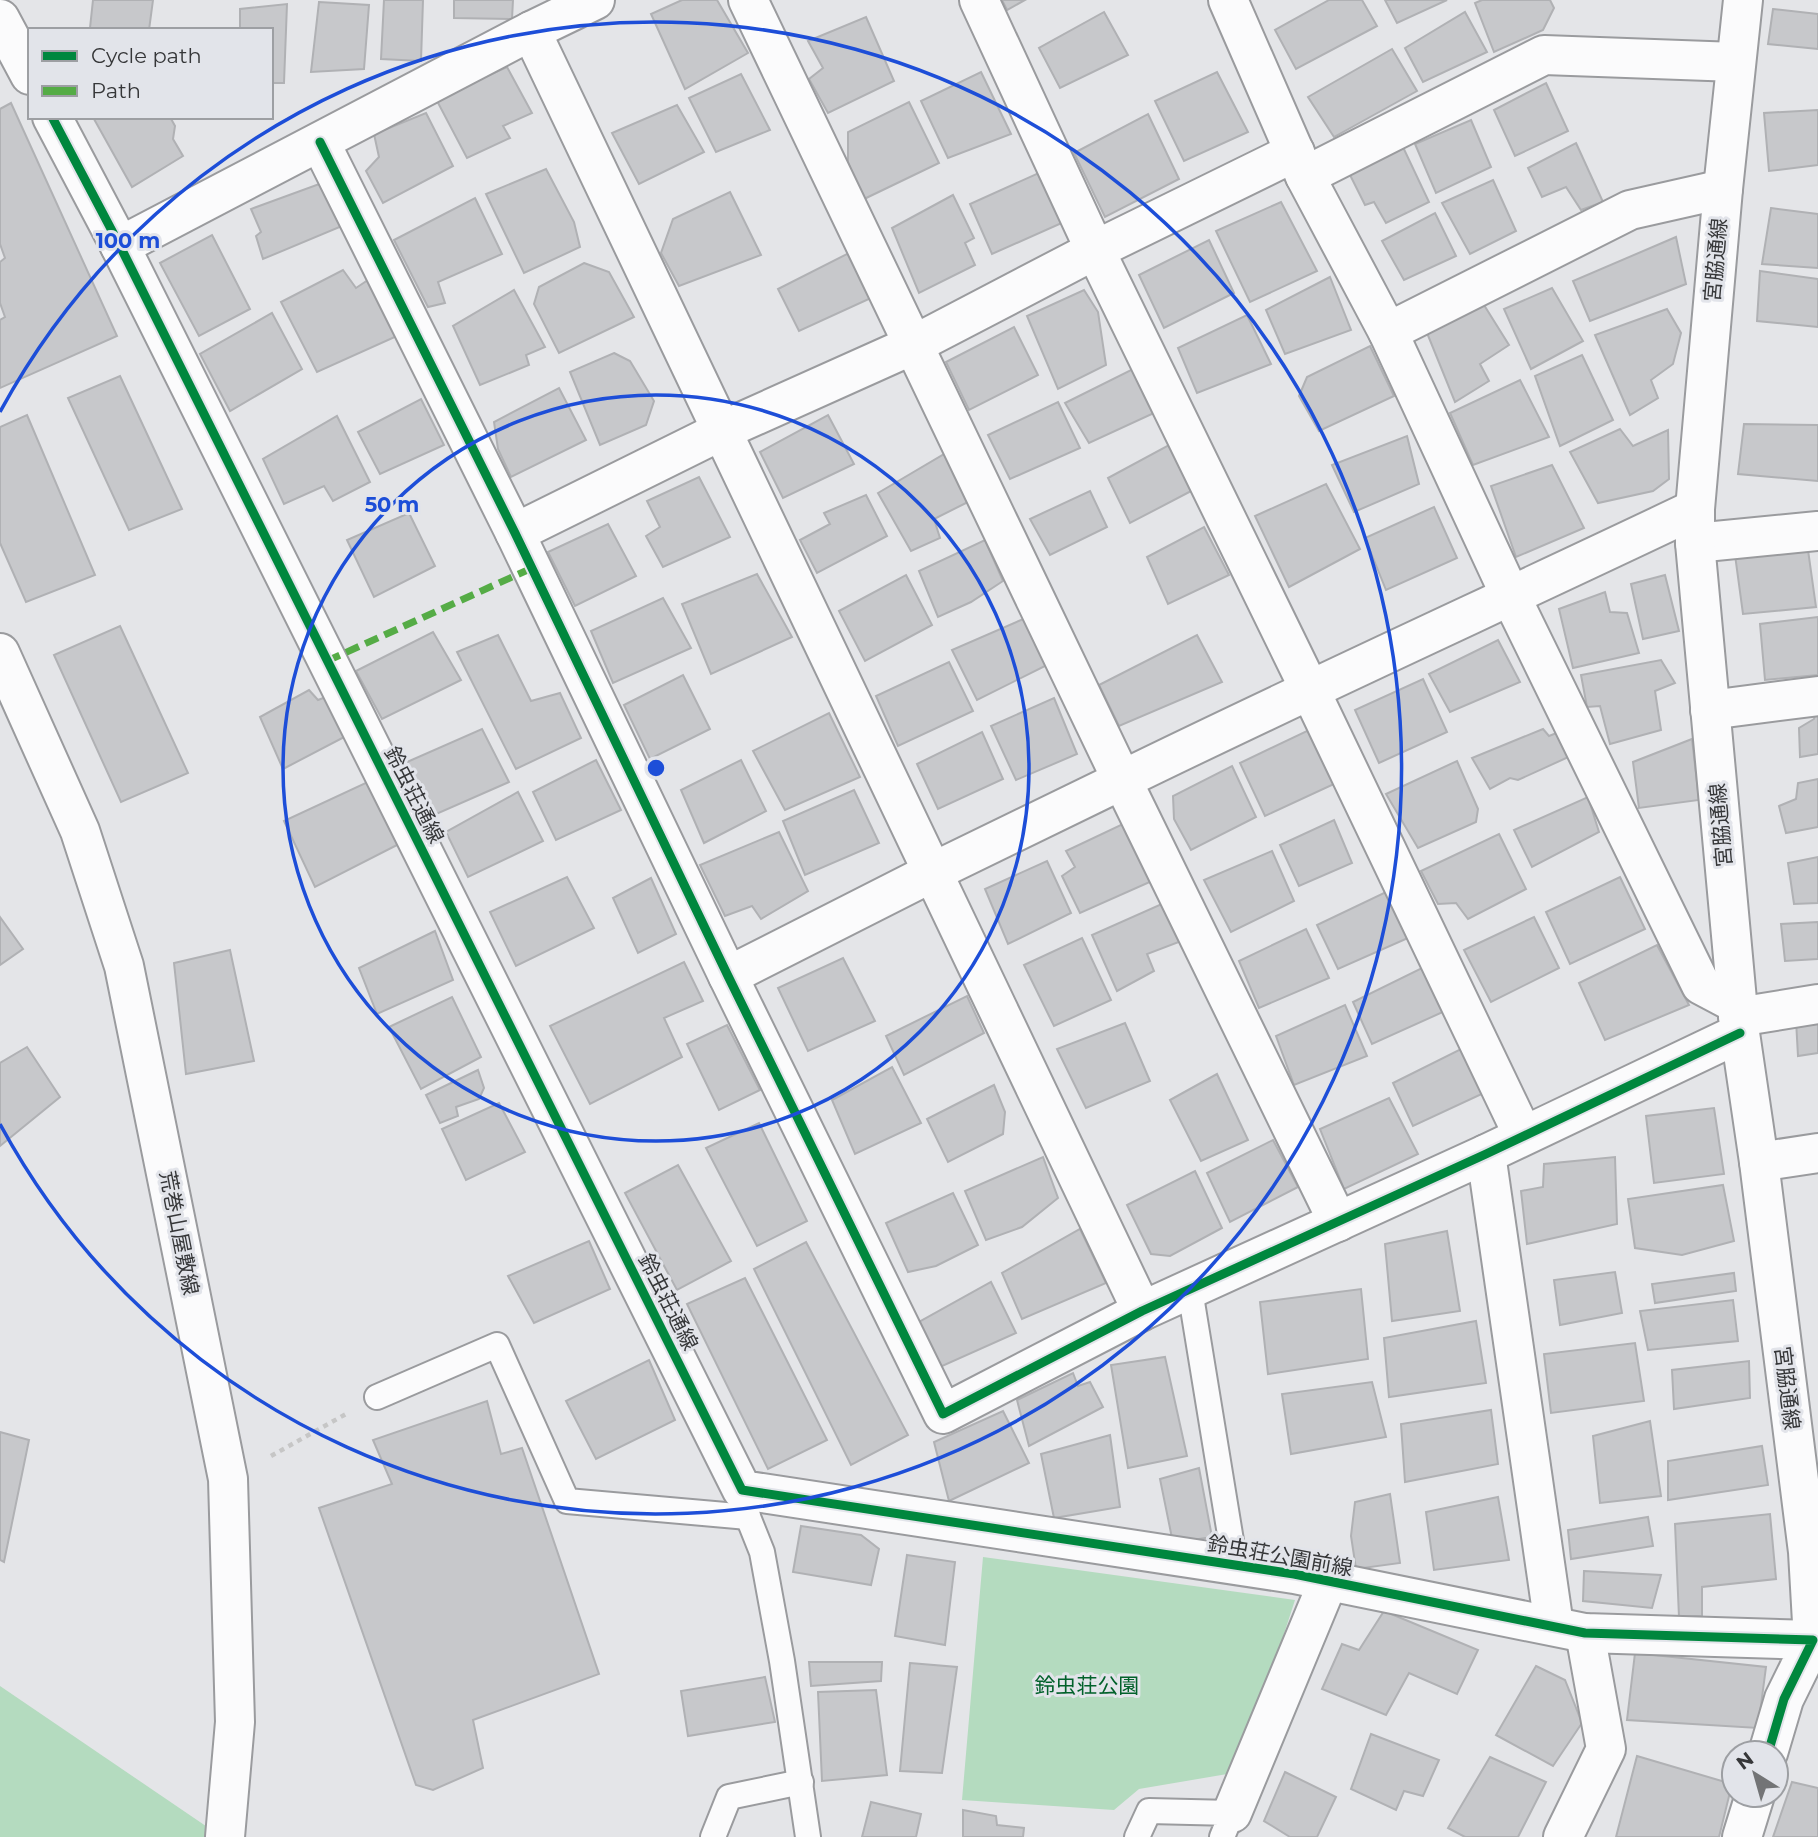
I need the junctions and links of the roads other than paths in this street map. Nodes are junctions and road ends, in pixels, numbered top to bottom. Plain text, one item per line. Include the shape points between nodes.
1 (595, 0) edge
2 (748, 0) edge
3 (979, 0) edge
4 (1228, 0) edge
5 (1744, 0) edge
6 (0, 19) edge
7 (531, 31) junction
8 (1736, 62) junction
9 (28, 71) edge
10 (53, 119) edge
11 (320, 142) junction
12 (1300, 164) junction
13 (1723, 189) junction
14 (120, 246) junction
15 (1095, 250) junction
16 (1388, 332) junction
17 (915, 344) junction
18 (721, 432) junction
19 (1695, 526) junction
20 (1818, 531) edge
21 (515, 533) junction
22 (1511, 597) junction
23 (0, 653) edge
24 (1310, 688) junction
25 (1818, 696) edge
26 (1710, 710) junction
27 (1122, 780) junction
28 (931, 873) junction
29 (728, 976) junction
30 (1818, 1004) edge
31 (1738, 1018) junction
32 (1524, 1135) junction
33 (1818, 1153) edge
34 (1486, 1154) junction
35 (1759, 1162) junction
36 (1338, 1222) junction
37 (1190, 1290) junction
38 (1142, 1311) junction
39 (377, 1397) road end
40 (745, 1504) junction
41 (1813, 1547) edge
42 (1236, 1565) junction
43 (1328, 1582) junction
44 (1570, 1630) junction
45 (1815, 1643) edge
46 (1772, 1739) edge
47 (801, 1782) junction
48 (1751, 1809) edge
49 (1227, 1825) edge
50 (225, 1837) edge
51 (713, 1837) edge
52 (808, 1837) edge
53 (1137, 1837) edge
54 (1563, 1837) edge
55 (1742, 1837) edge

1 - 7 street
2 - 17 street
3 - 15 street
4 - 12 street
5 - 8 street, 宮脇通線
6 - 9 street
7 - 11 street
7 - 18 street
8 - 12 street via 1544,55
8 - 13 street, 宮脇通線
10 - 14 street, 鈴虫荘通線
11 - 14 street
11 - 21 street
12 - 15 street
12 - 16 street
13 - 16 street via 1630,210
13 - 19 street, 宮脇通線
14 - 40 street, 鈴虫荘通線
15 - 17 street
15 - 24 street
16 - 22 street
17 - 18 street
17 - 27 street
18 - 21 street
18 - 28 street
19 - 20 street
19 - 22 street
19 - 26 street, 宮脇通線
21 - 29 street
22 - 24 street
22 - 31 street via 1701,985
23 - 50 street, 荒巻山屋敷線 via 80,831 124,966 228,1479 235,1722
24 - 27 street
24 - 32 street
25 - 26 street
26 - 31 street, 宮脇通線
27 - 28 street
27 - 36 street
28 - 29 street
28 - 38 street
29 - 38 street via 943,1414
30 - 31 street
31 - 32 street
31 - 35 street, 宮脇通線
32 - 34 street
33 - 35 street
34 - 36 street
34 - 44 street
35 - 41 street, 宮脇通線
36 - 37 street
37 - 38 street
37 - 42 lane
39 - 40 lane via 497,1345 567,1501
40 - 42 street, 鈴虫荘公園前線
40 - 47 lane via 762,1552
41 - 45 street, 宮脇通線
42 - 43 street, 鈴虫荘公園前線
43 - 44 street, 鈴虫荘公園前線
43 - 49 street
44 - 45 street, 鈴虫荘公園前線
44 - 54 street via 1605,1749
45 - 46 street via 1784,1699
47 - 51 lane via 729,1797
47 - 52 lane
48 - 55 street
49 - 53 lane via 1149,1811

